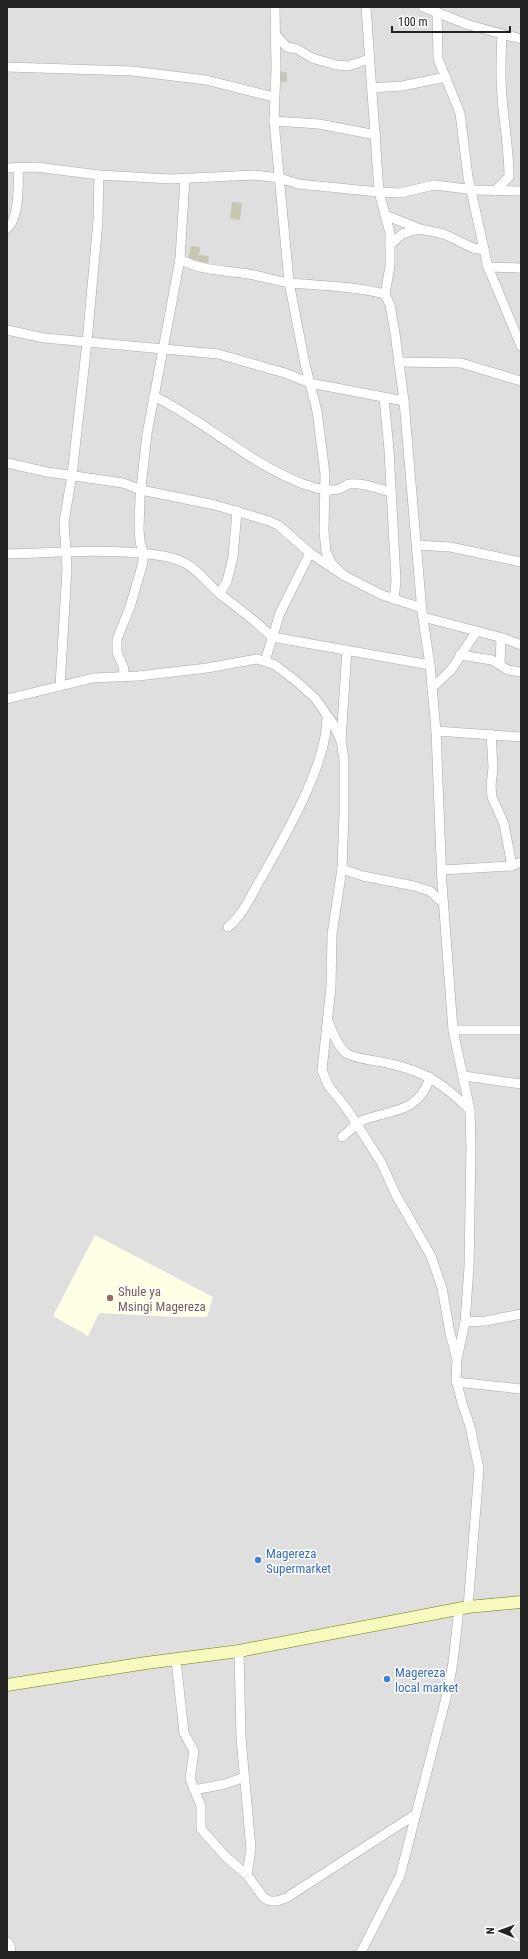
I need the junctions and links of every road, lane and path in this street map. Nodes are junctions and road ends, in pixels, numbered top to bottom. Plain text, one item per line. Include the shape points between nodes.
1 (275, 7) edge
2 (366, 7) edge
3 (423, 7) edge
4 (437, 12) junction
5 (276, 35) junction
6 (502, 35) junction
7 (521, 39) edge
8 (369, 59) junction
9 (7, 67) edge
10 (446, 77) junction
11 (371, 88) junction
12 (274, 98) junction
13 (274, 121) junction
14 (376, 135) junction
15 (18, 167) junction
16 (7, 168) edge
17 (99, 175) junction
18 (185, 178) junction
19 (280, 178) junction
20 (471, 190) junction
21 (495, 191) junction
22 (379, 192) junction
23 (521, 192) edge
24 (385, 215) junction
25 (7, 228) edge
26 (420, 229) junction
27 (390, 245) junction
28 (484, 250) junction
29 (180, 259) junction
30 (488, 267) junction
31 (521, 268) edge
32 (289, 282) junction
33 (385, 294) junction
34 (7, 330) edge
35 (519, 335) edge
36 (87, 342) junction
37 (521, 346) edge
38 (163, 348) junction
39 (398, 362) junction
40 (521, 381) edge
41 (310, 383) junction
42 (154, 396) junction
43 (384, 398) junction
44 (404, 402) junction
45 (7, 462) edge
46 (72, 475) junction
47 (141, 490) junction
48 (326, 490) junction
49 (391, 492) junction
50 (237, 511) junction
51 (417, 545) junction
52 (64, 551) junction
53 (310, 553) junction
54 (7, 554) edge
55 (144, 554) junction
56 (521, 562) edge
57 (343, 575) junction
58 (220, 594) junction
59 (394, 599) junction
60 (422, 613) junction
61 (476, 632) junction
62 (272, 637) junction
63 (500, 638) junction
64 (521, 645) edge
65 (348, 650) junction
66 (460, 656) junction
67 (265, 661) junction
68 (430, 664) junction
69 (500, 665) junction
70 (521, 672) edge
71 (123, 677) junction
72 (60, 686) junction
73 (432, 688) junction
74 (7, 699) edge
75 (327, 716) junction
76 (436, 731) junction
77 (491, 734) junction
78 (521, 737) edge
79 (341, 741) junction
80 (517, 864) edge
81 (342, 869) junction
82 (442, 870) junction
83 (444, 904) junction
84 (228, 927) dead end
85 (327, 1020) junction
86 (453, 1030) junction
87 (521, 1030) edge
88 (464, 1076) junction
89 (430, 1077) junction
90 (521, 1084) edge
91 (470, 1110) junction
92 (357, 1124) junction
93 (342, 1137) dead end
94 (521, 1314) edge
95 (465, 1322) junction
96 (457, 1359) junction
97 (456, 1382) junction
98 (521, 1389) edge
99 (521, 1602) edge
100 (464, 1608) junction
101 (239, 1651) junction
102 (176, 1660) junction
103 (7, 1685) edge
104 (245, 1777) junction
105 (194, 1790) junction
106 (416, 1814) junction
107 (247, 1875) junction
108 (7, 1942) edge
109 (11, 1952) edge
110 (361, 1952) edge

1 - 5 street
2 - 8 street
3 - 4 street
4 - 6 street
4 - 10 street via 438,59
5 - 8 street via 287,47 336,65 348,66
5 - 12 street
6 - 7 street
6 - 21 street via 500,65 509,177
8 - 11 street
9 - 12 street via 132,71 206,80
10 - 11 street via 402,86
10 - 20 street via 460,113
11 - 14 street
12 - 13 street
13 - 14 street via 319,124
13 - 19 street
14 - 22 street
15 - 16 street
15 - 17 street
15 - 25 street via 17,203 14,218
17 - 18 street
17 - 36 street via 98,221
18 - 19 street via 238,175
18 - 29 street
19 - 22 street via 290,182
19 - 32 street
20 - 21 street
20 - 22 street via 434,185 400,192
20 - 28 street
21 - 23 street
22 - 24 street
24 - 26 street
24 - 27 street
26 - 27 street via 402,234
26 - 28 street via 444,234 473,248
27 - 33 street via 390,266
28 - 30 street
29 - 32 street via 200,267
29 - 38 street
30 - 31 street
30 - 35 street
32 - 33 street via 348,286
32 - 41 street
33 - 39 street via 390,305
34 - 36 street via 44,338
35 - 37 street
36 - 38 street
36 - 46 street
38 - 41 street via 235,358
38 - 42 street
39 - 40 street via 461,364
39 - 44 street
41 - 43 street
41 - 48 street via 317,411
42 - 47 street
42 - 48 street via 180,409 262,464 303,484
43 - 44 street
43 - 49 street via 390,450
44 - 51 street
45 - 46 street via 34,470
46 - 47 street via 123,483
46 - 52 street via 64,522
47 - 50 street
47 - 55 street via 139,529
48 - 49 street via 340,489 349,484
48 - 57 street via 326,552 332,564
49 - 59 street via 396,581
50 - 53 street via 278,525
50 - 58 street via 233,557 227,581
51 - 56 street via 450,547
51 - 60 street
52 - 54 street
52 - 55 street
52 - 72 street via 67,569
53 - 57 street
53 - 62 street via 280,613
55 - 58 street via 178,560 190,567
55 - 71 street via 141,574 117,639 117,652 124,668
57 - 59 street
58 - 62 street via 260,624
59 - 60 street
60 - 61 street
60 - 68 street
61 - 63 street
61 - 66 street
62 - 65 street
62 - 67 street
63 - 64 street
63 - 69 street
65 - 68 street
65 - 79 street
66 - 69 street via 492,660
66 - 73 street via 451,670
67 - 71 street via 257,659 207,668
67 - 75 street via 275,665 296,681 315,698
68 - 73 street
69 - 70 street via 508,670
71 - 72 street via 93,678
72 - 74 street
73 - 76 street
75 - 79 street
75 - 84 street via 327,729 305,795 250,897
76 - 77 street
76 - 82 street
77 - 78 street
77 - 80 street via 492,797
79 - 81 street via 345,785
80 - 82 street
81 - 83 street via 430,891
81 - 85 street via 332,934 332,987
82 - 83 street
83 - 86 street
85 - 89 street via 339,1045 349,1055 394,1064
85 - 92 street via 322,1060 324,1078
86 - 87 street
86 - 88 street
88 - 90 street
88 - 91 street
89 - 91 street
89 - 92 street via 427,1087 412,1103 398,1111
91 - 95 street via 471,1209
92 - 93 street
92 - 96 street via 381,1162 396,1195 431,1256 442,1288
94 - 95 street
95 - 96 street
96 - 97 street
97 - 98 street
97 - 100 street via 480,1469
99 - 100 street
100 - 101 street
100 - 106 street via 448,1690
101 - 102 street
101 - 104 street via 241,1738
102 - 103 street
102 - 105 street via 184,1733 194,1751 190,1779
104 - 105 street
104 - 107 street via 251,1849
105 - 107 street via 201,1806 201,1829 226,1857
106 - 107 street via 286,1898 277,1901 264,1898
106 - 110 street via 400,1876
108 - 109 street

